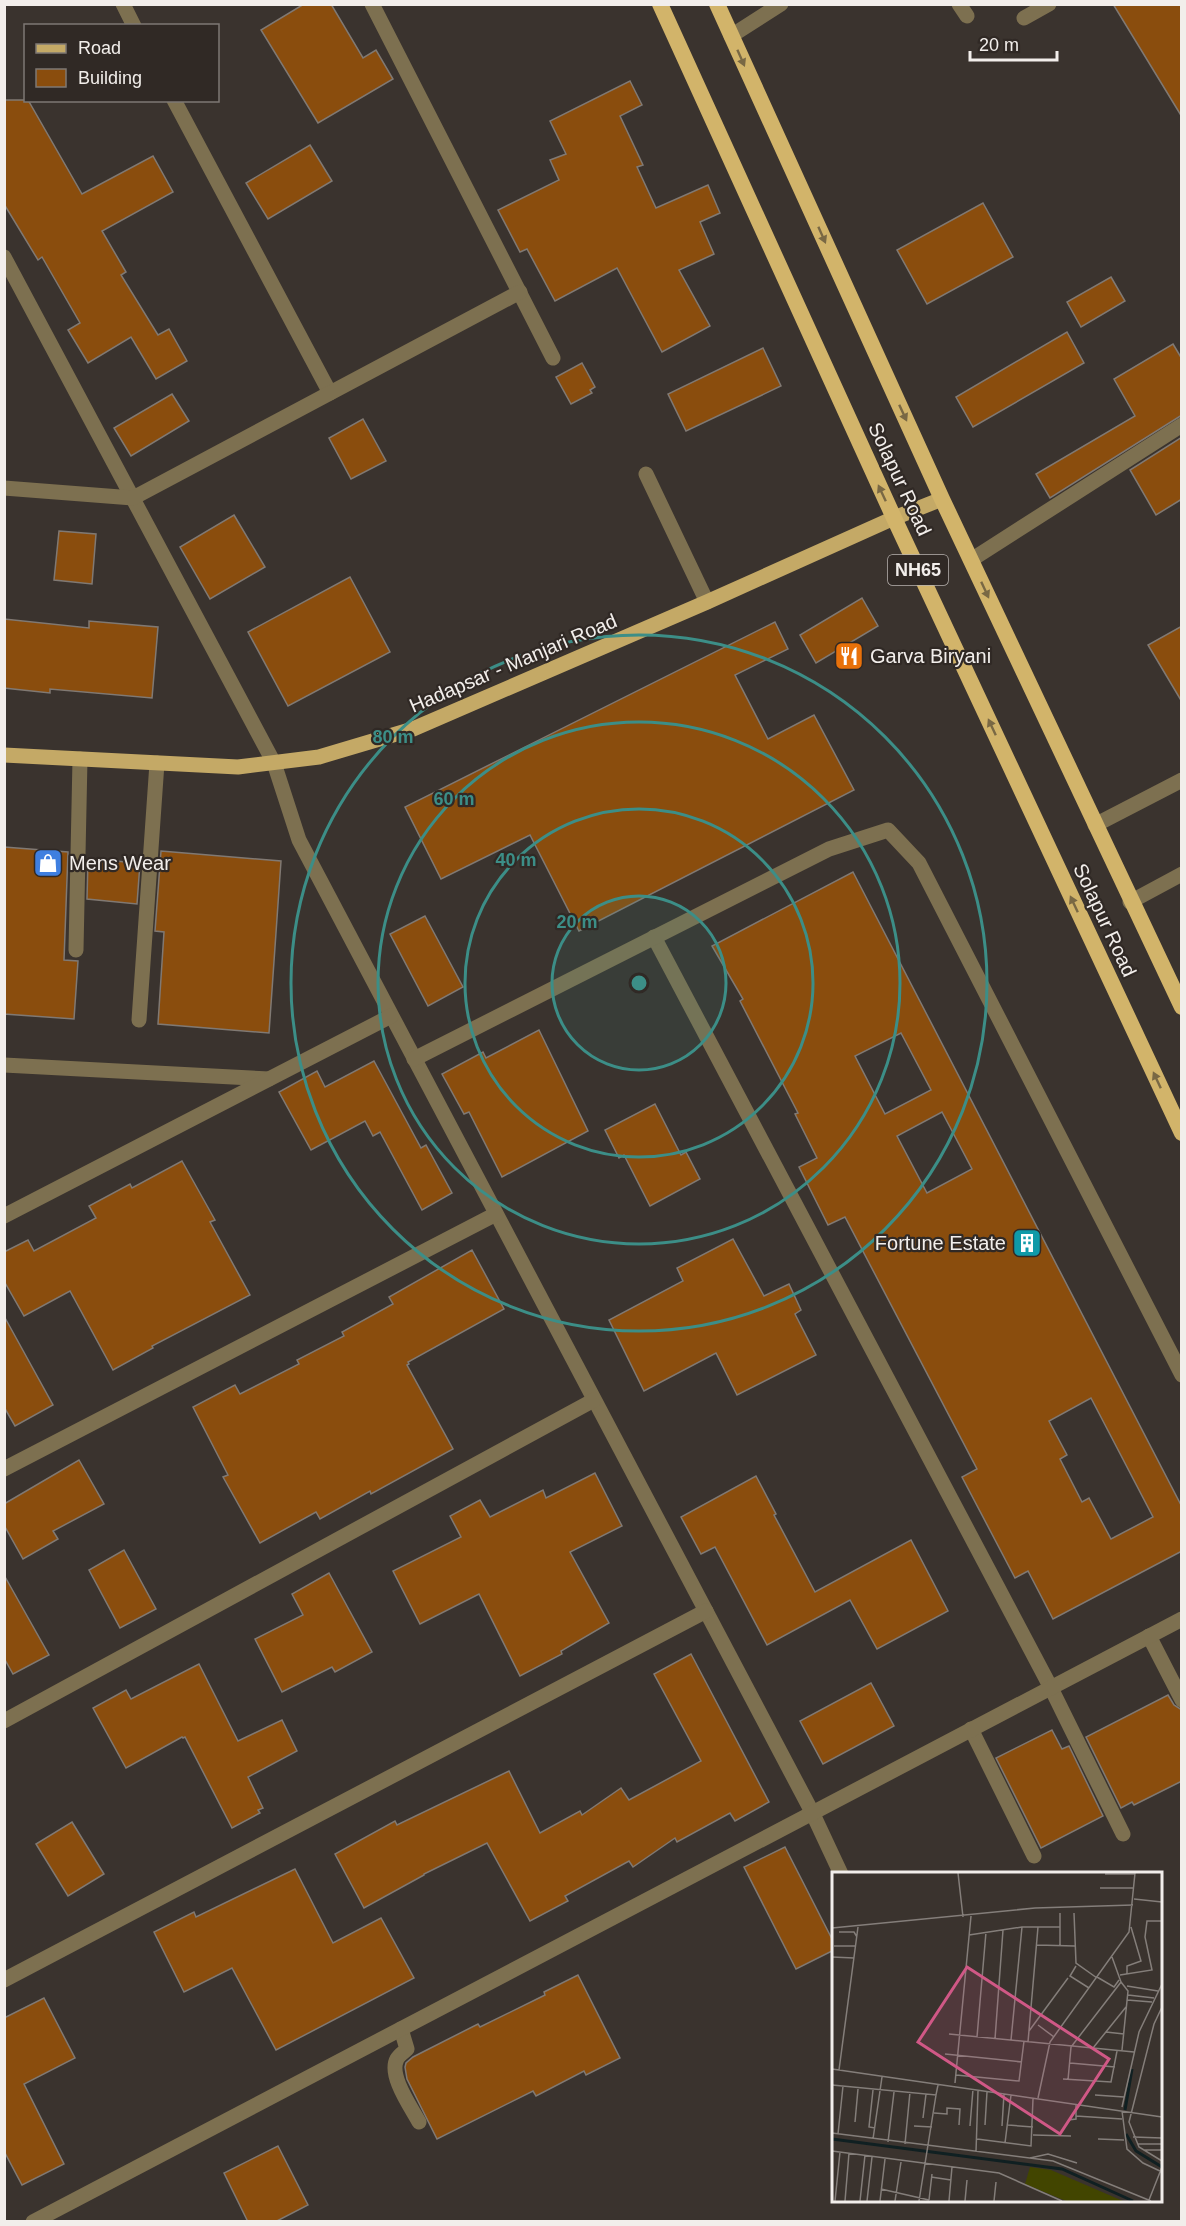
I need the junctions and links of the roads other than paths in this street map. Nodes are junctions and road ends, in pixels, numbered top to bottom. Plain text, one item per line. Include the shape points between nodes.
1 (123, 4) edge
2 (372, 4) edge
3 (660, 4) edge
4 (717, 4) edge
5 (781, 4) edge
6 (1049, 4) edge
7 (1024, 18) dead end
8 (133, 24) edge
9 (731, 36) junction
10 (175, 102) edge
11 (4, 257) edge
12 (520, 292) junction
13 (553, 358) dead end
14 (330, 393) junction
15 (1182, 425) edge
16 (646, 474) dead end
17 (4, 488) edge
18 (133, 498) junction
19 (942, 499) junction
20 (894, 518) junction
21 (971, 561) junction
22 (707, 602) junction
23 (4, 755) edge
24 (80, 759) junction
25 (157, 763) junction
26 (274, 763) junction
27 (1182, 780) edge
28 (1095, 825) junction
29 (1182, 874) edge
30 (1131, 902) junction
31 (654, 937) junction
32 (76, 950) dead end
33 (1182, 1007) edge
34 (391, 1016) junction
35 (139, 1020) dead end
36 (414, 1059) junction
37 (4, 1065) edge
38 (269, 1079) junction
39 (1182, 1133) edge
40 (496, 1214) junction
41 (4, 1216) edge
42 (1182, 1376) edge
43 (594, 1400) junction
44 (4, 1469) edge
45 (706, 1611) junction
46 (1182, 1619) edge
47 (1149, 1636) junction
48 (1051, 1688) junction
49 (1182, 1700) edge
50 (4, 1721) edge
51 (971, 1729) junction
52 (812, 1812) junction
53 (1123, 1834) dead end
54 (1034, 1856) dead end
55 (841, 1872) edge
56 (4, 1980) edge
57 (401, 2029) junction
58 (419, 2122) dead end
59 (33, 2222) edge

1 - 8 street
2 - 12 street
20 -> 3 highway, Solapur Road / NH65
4 - 9 highway, Solapur Road / NH65
5 - 9 street
6 - 7 street
9 -> 19 highway, Solapur Road / NH65
10 - 14 street
11 - 18 street
12 - 13 street
12 - 14 street
14 - 18 street
15 - 21 street
16 - 22 street
17 - 18 street
18 - 26 street
19 - 20 main road, Hadapsar - Manjari Road
19 - 21 highway, Solapur Road / NH65
20 - 22 main road, Hadapsar - Manjari Road
39 -> 20 highway, Solapur Road / NH65
21 -> 28 highway, Solapur Road / NH65
22 - 26 main road, Hadapsar - Manjari Road via 413,729 319,757
23 - 24 main road, Hadapsar - Manjari Road
24 - 25 main road, Hadapsar - Manjari Road
24 - 32 street
25 - 26 main road, Hadapsar - Manjari Road via 238,767
25 - 35 street
26 - 34 street via 299,840
27 - 28 street
28 - 30 highway, Solapur Road / NH65
29 - 30 street
30 - 33 highway, Solapur Road / NH65
31 - 36 street
31 - 42 street via 829,849 888,831 919,863
31 - 48 street
34 - 36 street
34 - 38 street
36 - 40 street
37 - 38 street
38 - 41 street
40 - 43 street
40 - 44 street
43 - 45 street
43 - 50 street
45 - 52 street
45 - 56 street
46 - 47 street
47 - 48 street
47 - 49 street
48 - 51 street
48 - 53 street
51 - 52 street
51 - 54 street
52 - 55 street
52 - 57 street
57 - 58 street via 407,2049 397,2057 394,2069
57 - 59 street

